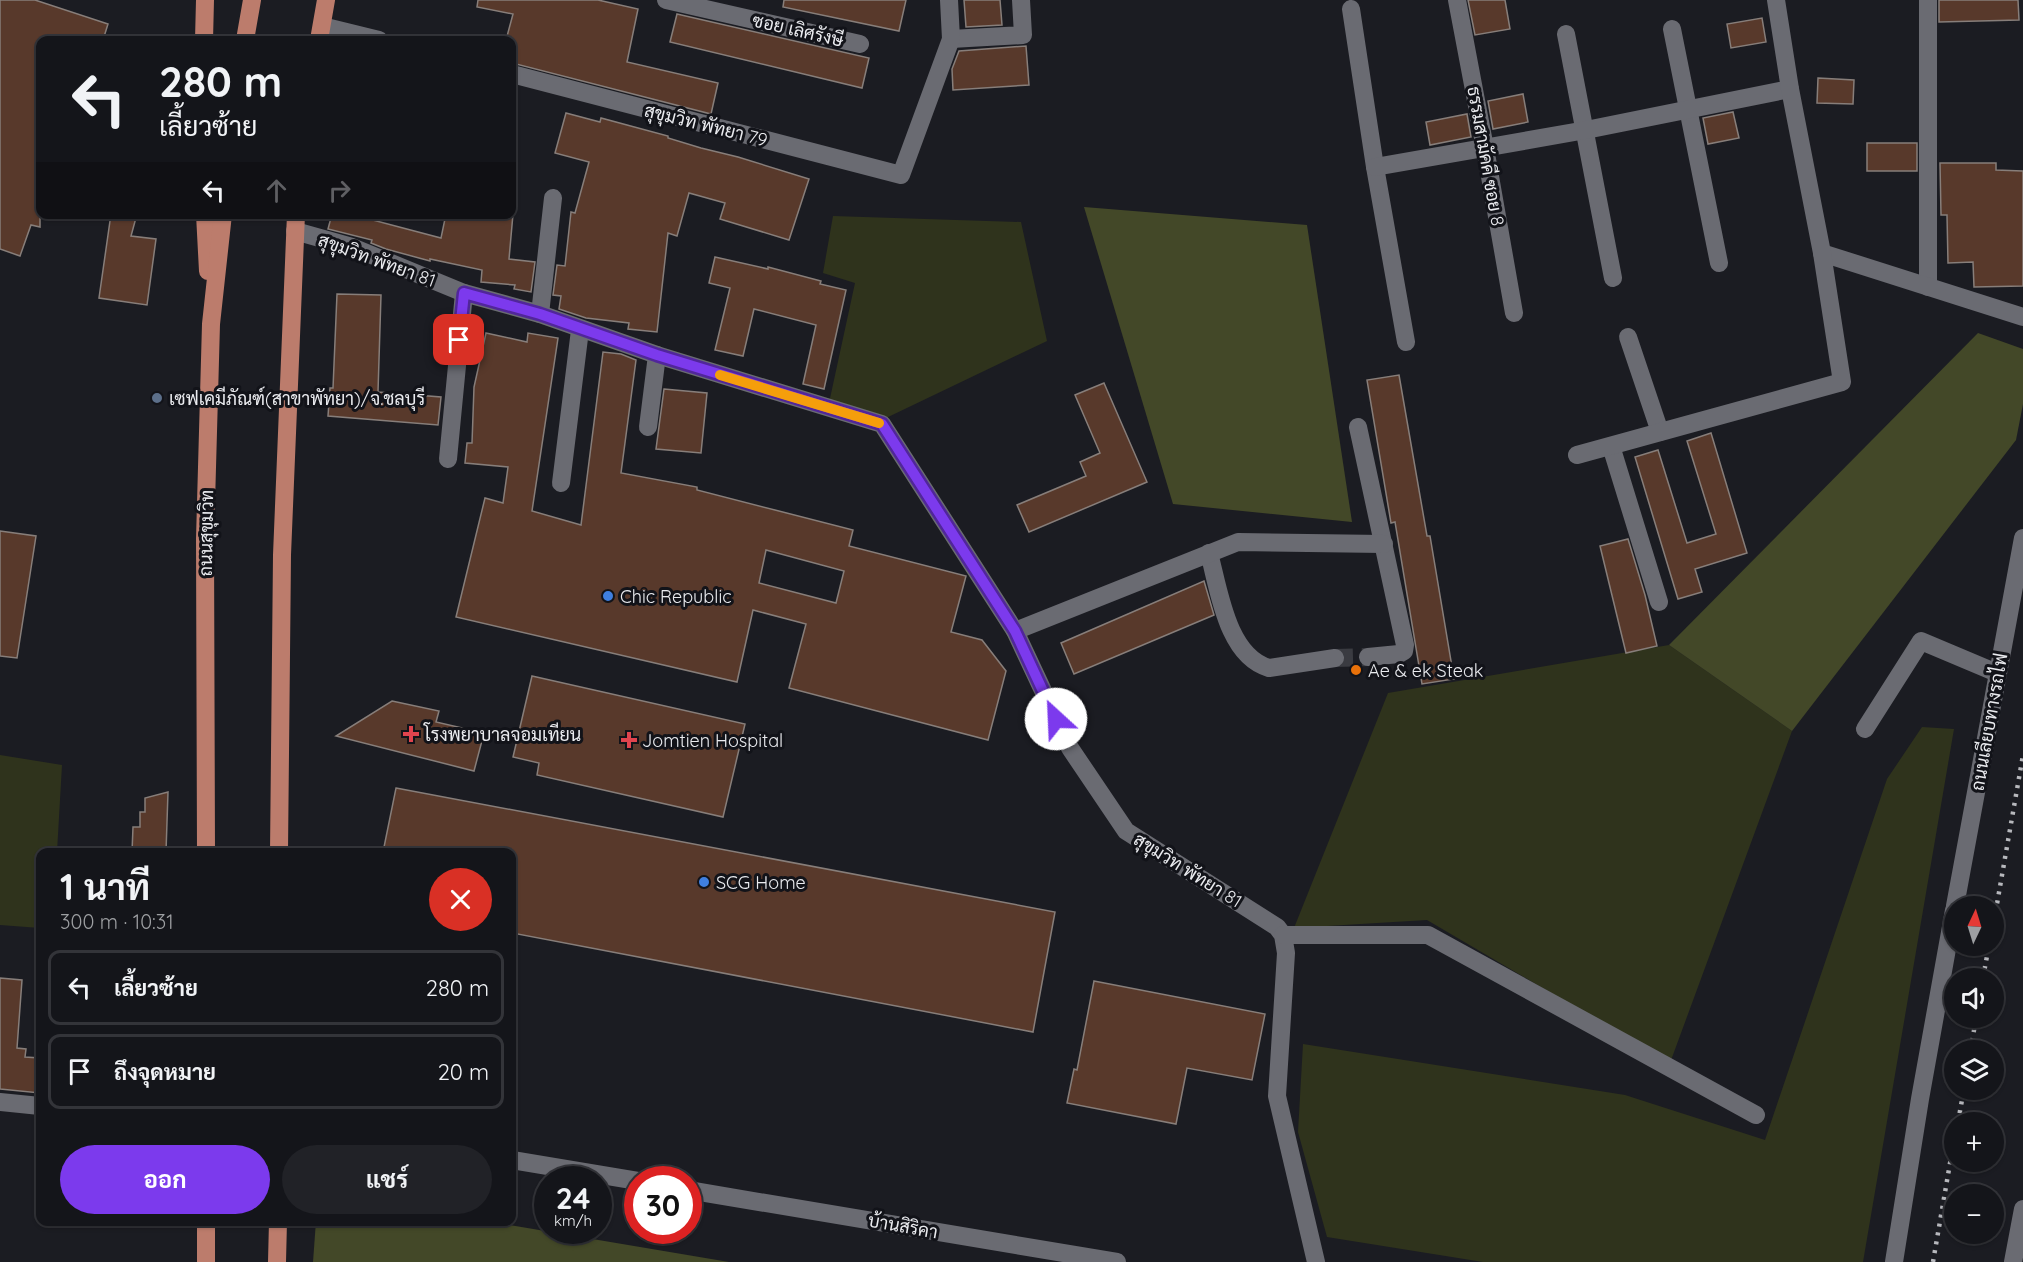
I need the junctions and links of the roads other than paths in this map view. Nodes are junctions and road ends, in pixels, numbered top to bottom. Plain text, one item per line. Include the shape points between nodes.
1 (205, 0) edge
2 (252, 0) edge
3 (326, 0) edge
4 (666, 0) edge
5 (949, 0) edge
6 (1021, 0) edge
7 (1457, 0) edge
8 (1776, 0) edge
9 (1928, 0) edge
10 (1351, 9) dead end
11 (1672, 28) dead end
12 (320, 33) edge
13 (1566, 34) dead end
14 (204, 36) edge
15 (246, 36) edge
16 (346, 36) edge
17 (951, 39) junction
18 (860, 44) dead end
19 (516, 75) edge
20 (1790, 89) junction
21 (1688, 109) junction
22 (1586, 130) junction
23 (1485, 148) junction
24 (1375, 167) junction
25 (553, 198) dead end
26 (206, 219) edge
27 (222, 219) edge
28 (295, 223) edge
29 (1822, 253) junction
30 (1719, 263) dead end
31 (1613, 278) dead end
32 (1928, 286) junction
33 (464, 293) junction
34 (1514, 313) dead end
35 (540, 314) junction
36 (2023, 317) edge
37 (211, 324) junction
38 (580, 330) junction
39 (1628, 337) dead end
40 (1406, 342) dead end
41 (657, 355) junction
42 (648, 427) dead end
43 (1358, 427) dead end
44 (1660, 432) junction
45 (1611, 446) junction
46 (1577, 455) dead end
47 (448, 459) dead end
48 (561, 483) dead end
49 (2023, 538) edge
50 (1384, 544) junction
51 (1209, 553) junction
52 (1659, 602) dead end
53 (1015, 631) junction
54 (1368, 657) tunnel mouth
55 (1335, 658) tunnel mouth
56 (1997, 673) junction
57 (1865, 729) dead end
58 (206, 848) edge
59 (279, 848) edge
60 (1957, 896) edge
61 (1283, 934) junction
62 (1946, 956) edge
63 (0, 1102) edge
64 (36, 1106) edge
65 (1756, 1115) dead end
66 (516, 1161) edge
67 (624, 1179) edge
68 (702, 1192) edge
69 (2023, 1209) edge
70 (206, 1226) edge
71 (278, 1226) edge
72 (206, 1262) edge
73 (277, 1262) edge
74 (1117, 1262) edge
75 (1316, 1262) edge
76 (1894, 1262) edge
77 (2013, 1262) edge

1 - 14 highway
2 - 15 highway
3 - 12 highway
4 - 18 street, ซอย เลิศรังษี
5 - 17 street
6 - 17 street via 1023,35
7 - 23 street, ธรรมสามัคคี ซอย 8
8 - 20 street
9 - 32 street
10 - 24 street
11 - 21 street
12 - 16 street
13 - 22 street
17 - 19 street, สุขุมวิท พัทยา 79 via 901,175
20 - 21 street
20 - 29 street
21 - 22 street
21 - 30 street
22 - 23 street
22 - 31 street
23 - 24 street
23 - 34 street, ธรรมสามัคคี ซอย 8
24 - 40 street
25 - 35 street
26 - 37 highway
27 - 37 highway, ถนนสุขุมวิท
28 - 33 street, สุขุมวิท พัทยา 81
28 - 59 highway via 281,566
29 - 32 street
29 - 44 street via 1842,382
32 - 36 street
33 - 35 street, สุขุมวิท พัทยา 81
33 - 47 street
35 - 38 street, สุขุมวิท พัทยา 81
37 - 58 highway, ถนนสุขุมวิท via 205,539
38 - 41 street, สุขุมวิท พัทยา 81
38 - 48 street
39 - 44 street
41 - 42 street
41 - 53 street, สุขุมวิท พัทยา 81 via 882,424
43 - 50 street
44 - 45 street
45 - 46 street
45 - 52 street
49 - 56 street, ถนนเลียบทางรถไฟ
50 - 51 street via 1238,542
50 - 54 street via 1405,645 1399,654
51 - 53 street
51 - 55 street via 1230,627 1250,659 1269,668
53 - 61 street, สุขุมวิท พัทยา 81 via 1070,748 1126,831
56 - 57 street via 1922,641
56 - 60 street, ถนนเลียบทางรถไฟ
61 - 65 street via 1428,935
61 - 75 street via 1286,952 1277,1096
62 - 76 street, ถนนเลียบทางรถไฟ
63 - 64 street
66 - 67 street
68 - 74 street, บ้านสิริคา
69 - 77 street
70 - 72 highway
71 - 73 highway

